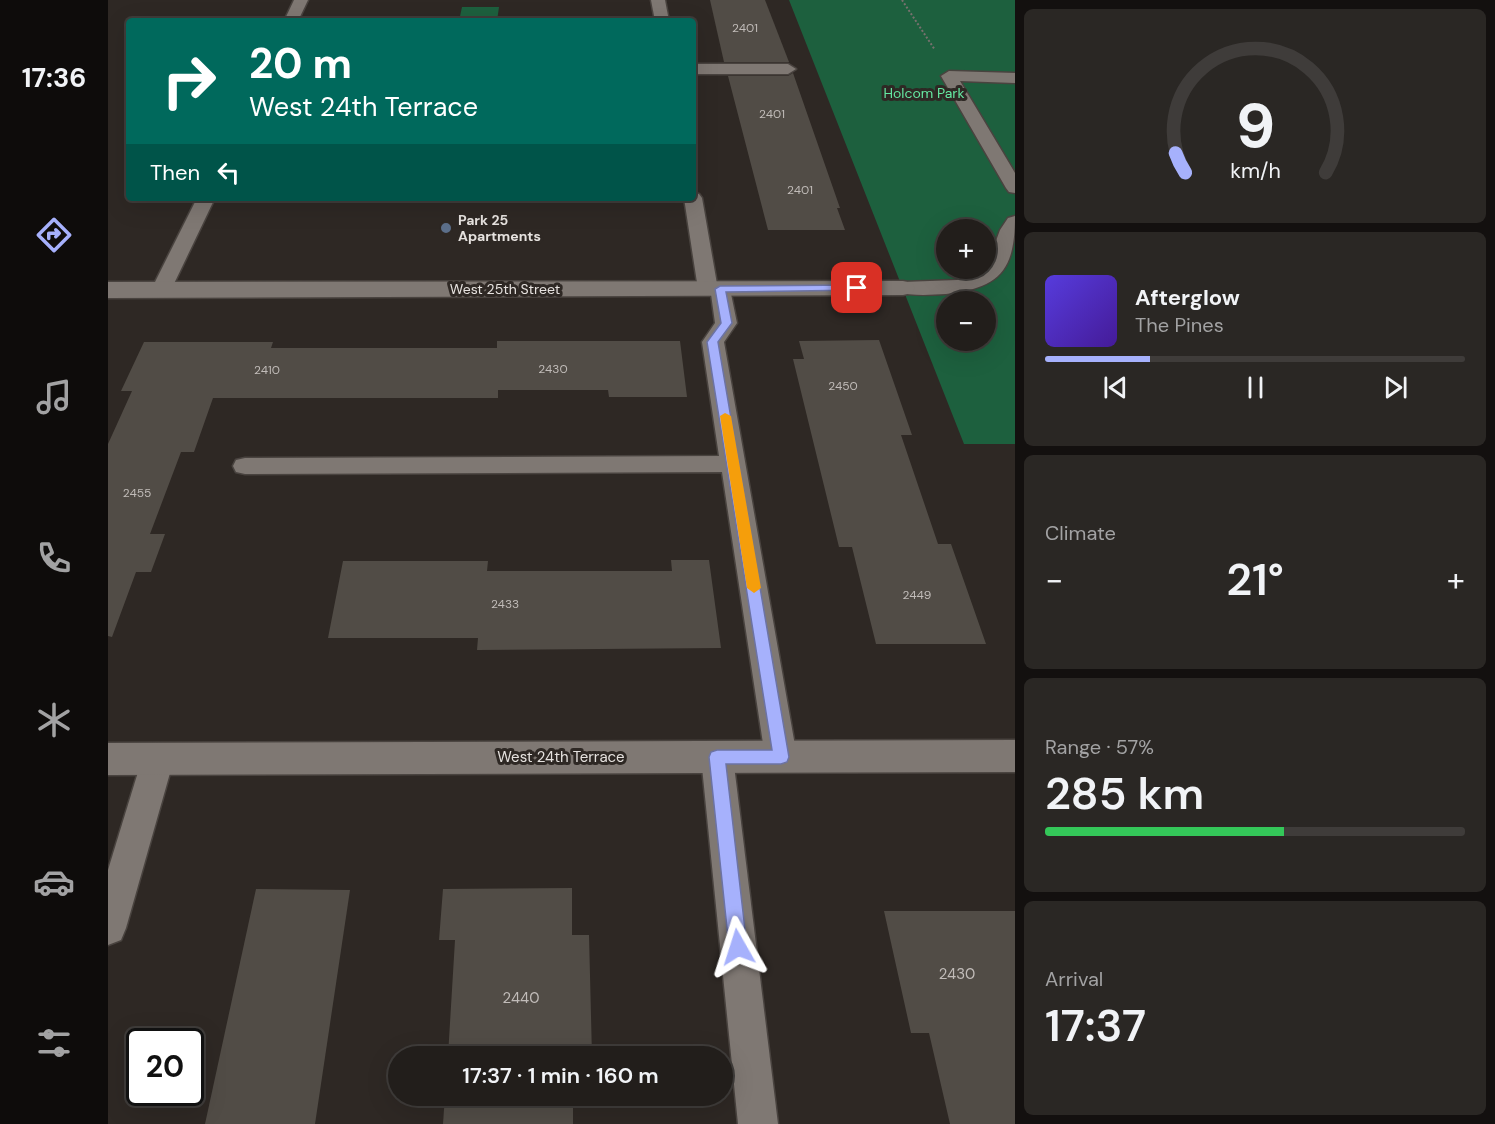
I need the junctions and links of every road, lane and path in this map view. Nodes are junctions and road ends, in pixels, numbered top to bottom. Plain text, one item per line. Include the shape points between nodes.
1 (301, 0) edge
2 (658, 0) edge
3 (902, 0) edge
4 (292, 18) edge
5 (661, 18) edge
6 (696, 69) edge
7 (788, 69) dead end
8 (952, 76) junction
9 (1015, 78) edge
10 (1015, 188) edge
11 (205, 201) edge
12 (694, 201) edge
13 (1015, 222) edge
14 (903, 288) joint
15 (714, 289) junction
16 (108, 290) edge
17 (161, 290) junction
18 (734, 464) junction
19 (245, 466) dead end
20 (1015, 756) edge
21 (717, 757) junction
22 (781, 757) junction
23 (108, 759) edge
24 (158, 759) junction
25 (108, 928) edge
26 (758, 1124) edge

1 - 4 lane
2 - 5 lane
3 - 8 path
6 - 7 lane
8 - 9 lane
8 - 10 lane
11 - 17 lane
12 - 15 lane
13 - 14 lane via 1009,227 998,264 982,279 956,288
14 - 15 street, West 25th Street
15 - 17 street, West 25th Street
15 - 18 lane via 726,323 713,342
16 - 17 street, West 25th Street
18 - 19 lane
18 - 22 lane
20 - 22 street, West 24th Terrace
21 - 22 street, West 24th Terrace
21 - 24 street, West 24th Terrace
21 - 26 lane
23 - 24 street, West 24th Terrace
24 - 25 lane

